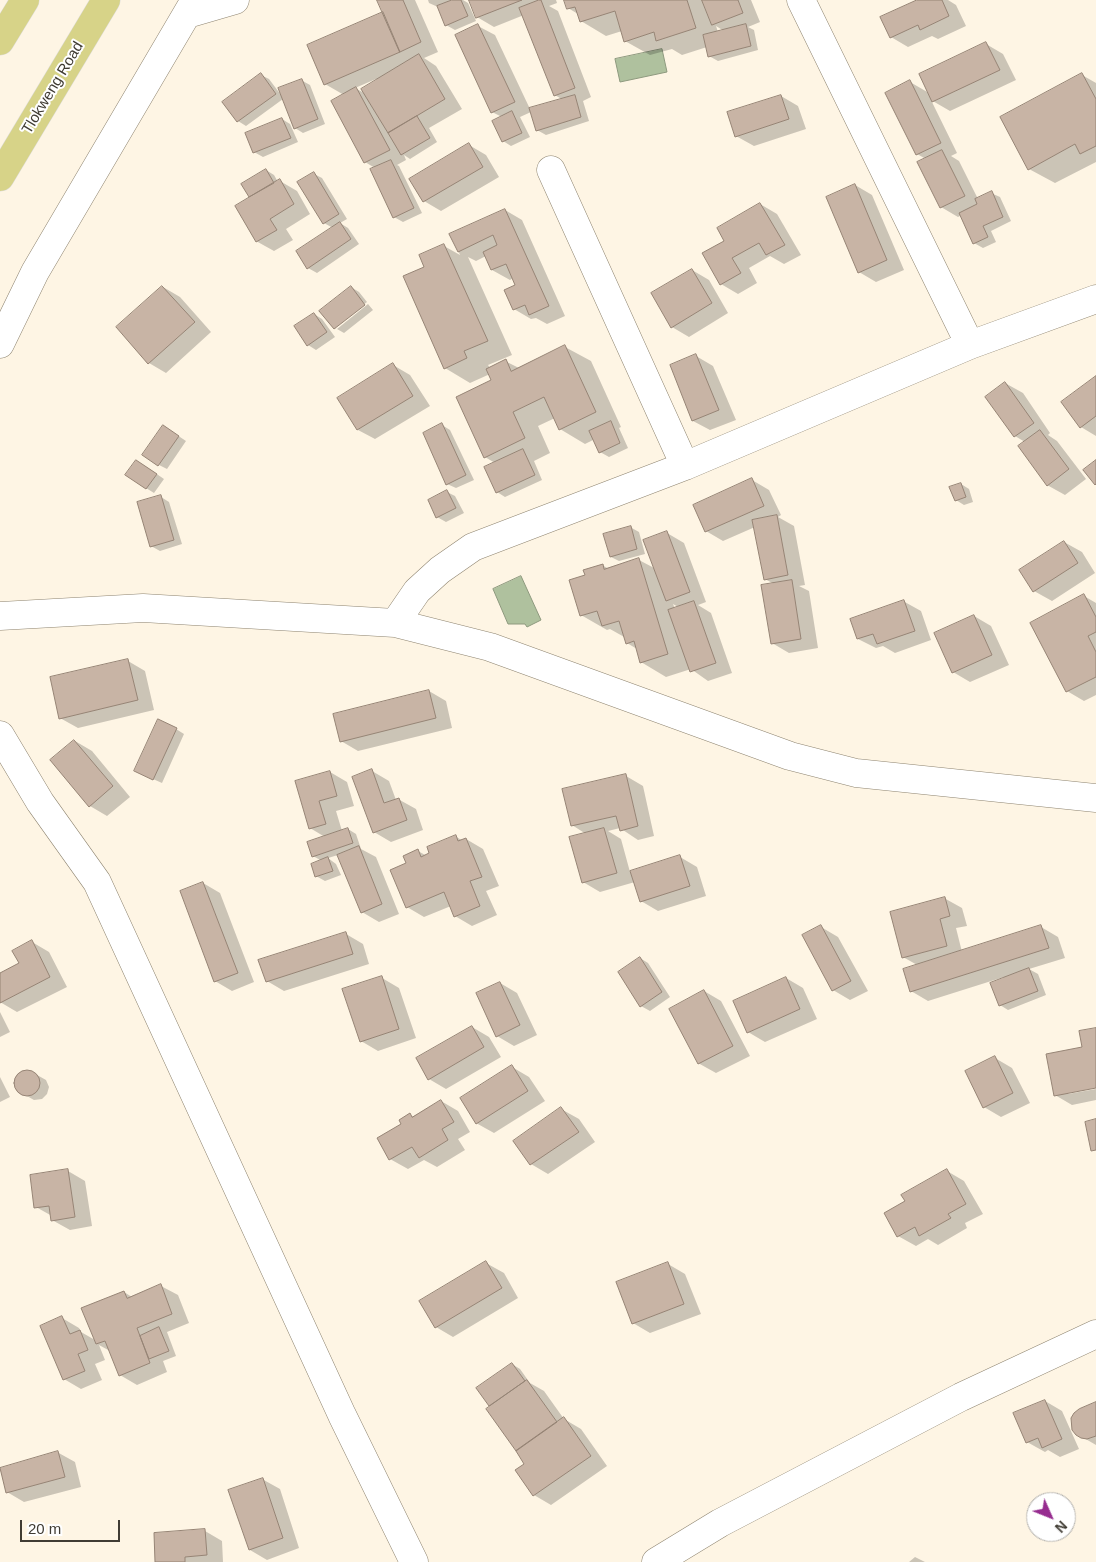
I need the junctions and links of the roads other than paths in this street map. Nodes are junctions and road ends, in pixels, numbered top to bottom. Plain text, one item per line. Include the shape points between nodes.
1 (25, 0) edge
2 (106, 0) edge
3 (236, 0) edge
4 (801, 0) edge
5 (191, 7) edge
6 (0, 41) edge
7 (551, 170) dead end
8 (0, 177) edge
9 (1096, 299) edge
10 (0, 344) edge
11 (970, 345) junction
12 (685, 466) junction
13 (0, 616) edge
14 (396, 623) junction
15 (0, 735) edge
16 (1096, 798) edge
17 (1096, 1334) edge
18 (414, 1562) edge
19 (656, 1562) edge

1 - 6 main road
2 - 8 main road, Tlokweng Road
3 - 5 street
4 - 11 street
5 - 10 street via 35,272
7 - 12 street
9 - 11 street
11 - 12 street
12 - 14 street via 473,547 440,570 418,591
13 - 14 street via 143,608
14 - 16 street via 490,647 790,756 856,773
15 - 18 street via 40,802 97,882 342,1415
17 - 19 street via 961,1397 720,1523

